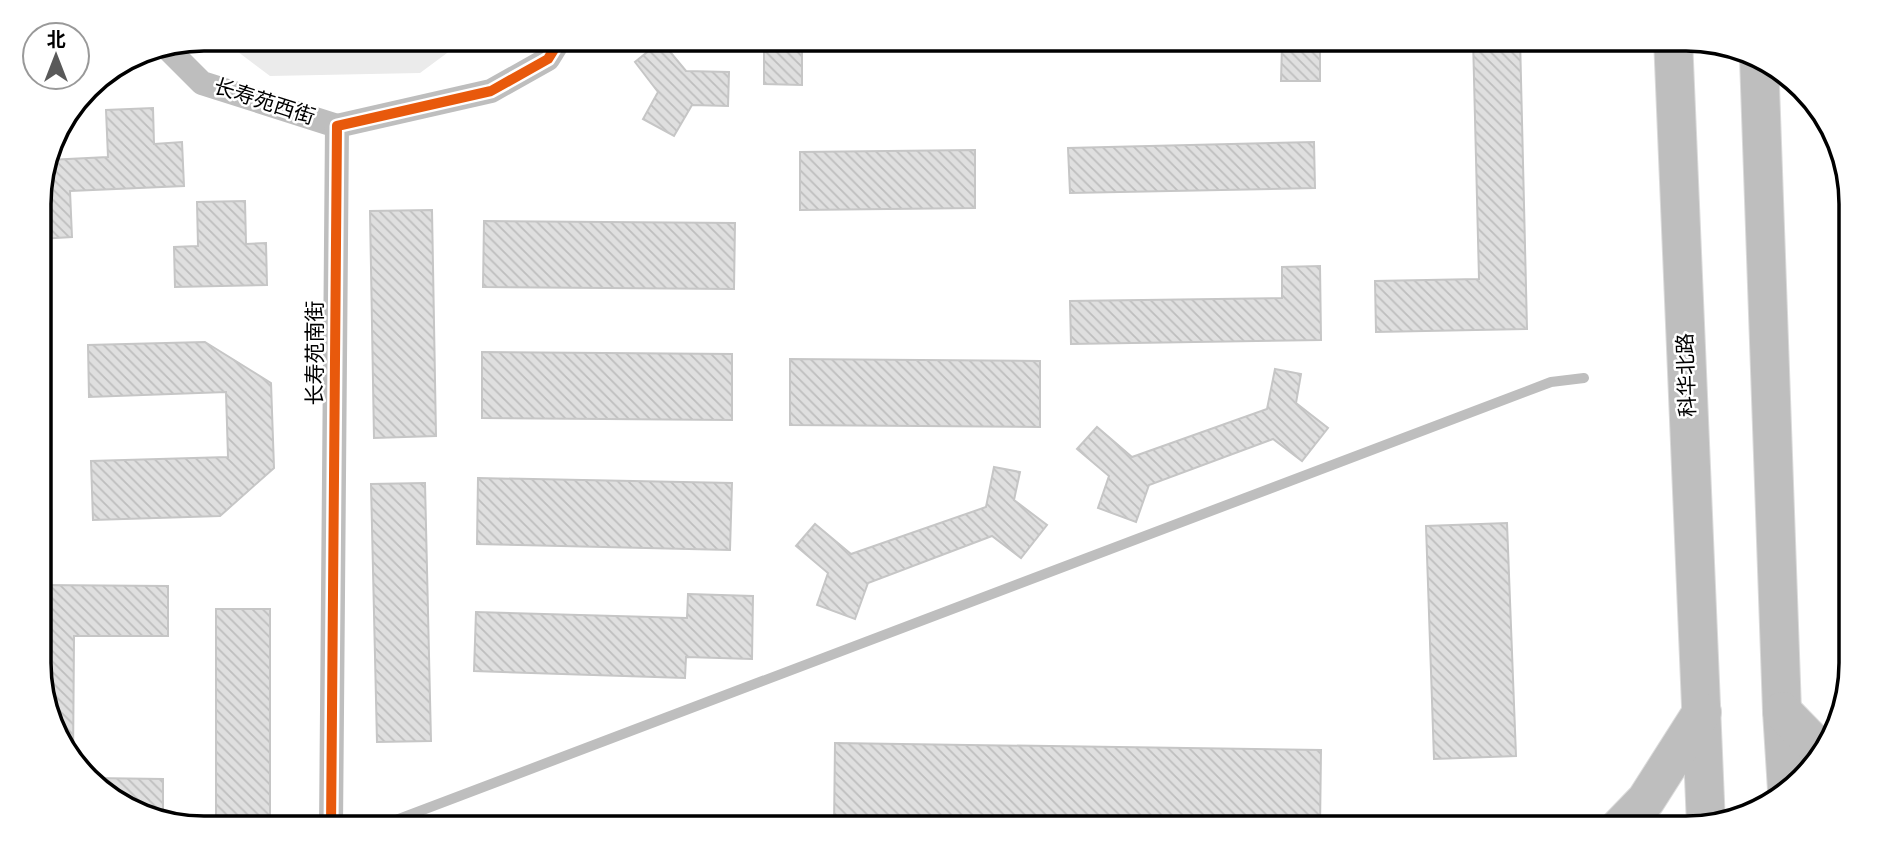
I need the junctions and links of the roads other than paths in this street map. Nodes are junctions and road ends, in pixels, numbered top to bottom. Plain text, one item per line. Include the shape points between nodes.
1 (553, 51) edge
2 (1674, 51) edge
3 (173, 54) edge
4 (1759, 69) edge
5 (337, 126) junction
6 (1782, 711) junction
7 (1702, 712) junction
8 (1815, 745) edge
9 (1786, 779) edge
10 (1706, 815) edge
11 (331, 816) edge
12 (1631, 816) edge

1 - 5 street via 548,59 491,91
2 - 7 main road, 科华北路
3 - 5 street, 长寿苑西街 via 202,83
4 - 6 main road
5 - 11 street, 长寿苑南街
6 - 8 main road
6 - 9 main road
7 - 10 main road, 科华北路
7 - 12 main road via 1646,800

